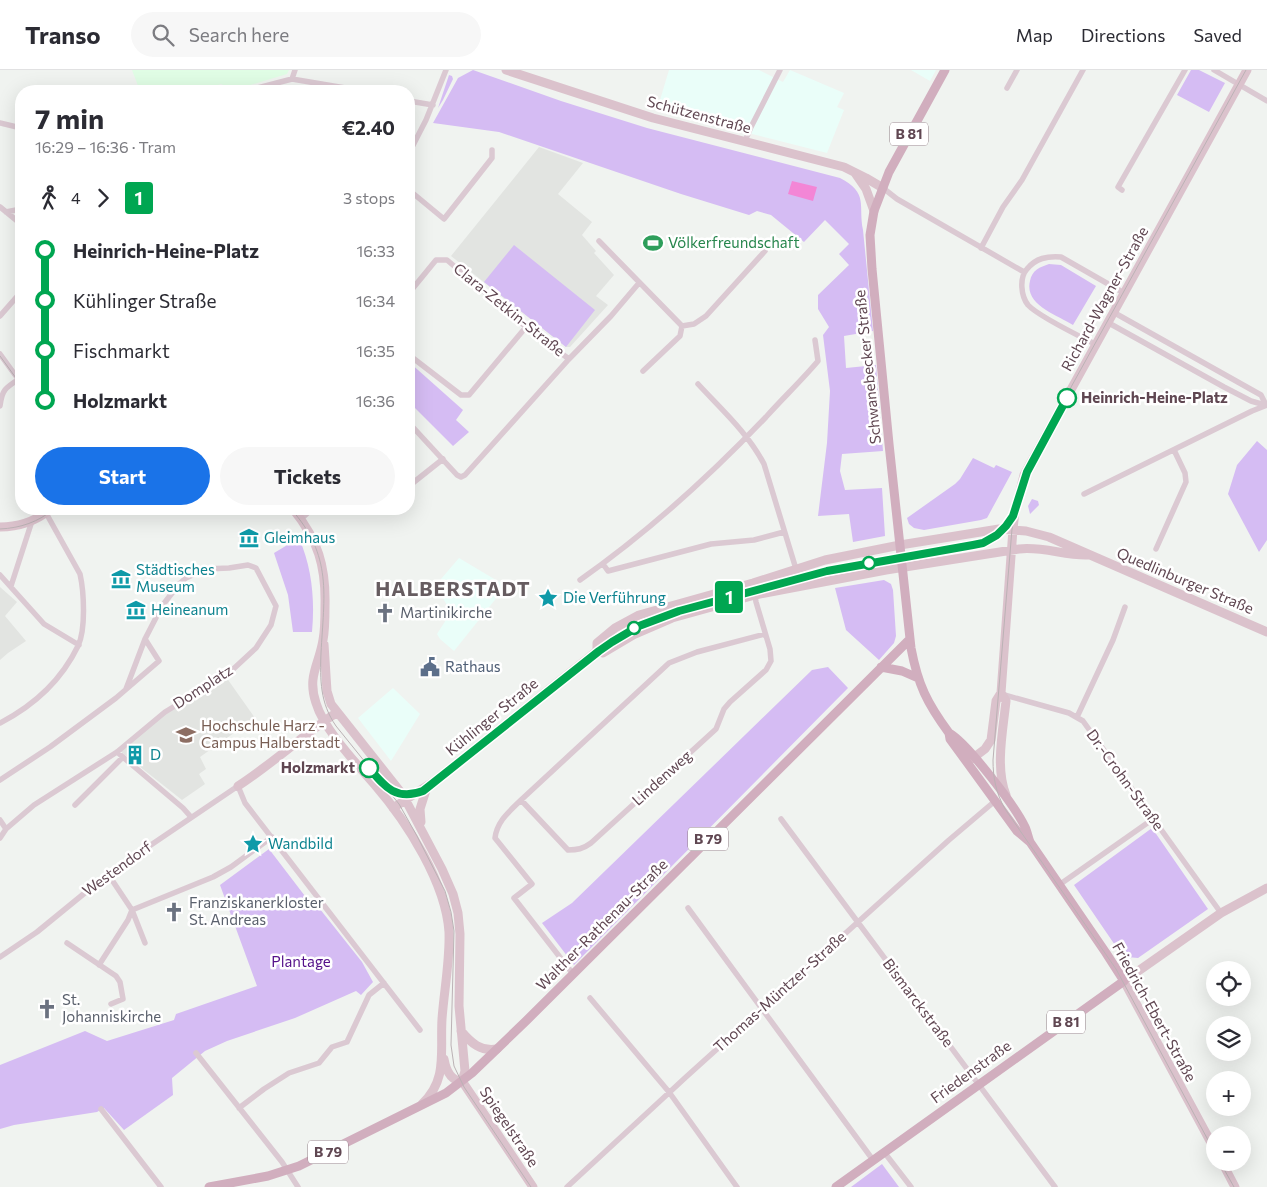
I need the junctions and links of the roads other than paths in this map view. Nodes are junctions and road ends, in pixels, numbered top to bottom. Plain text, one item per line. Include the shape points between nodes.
1 (294, 70) edge
2 (446, 70) edge
3 (506, 70) edge
4 (780, 70) edge
5 (945, 70) edge
6 (1017, 70) edge
7 (1083, 70) edge
8 (1184, 70) edge
9 (1214, 70) edge
10 (1247, 70) edge
11 (292, 79) junction
12 (1239, 84) junction
13 (269, 85) edge
14 (323, 85) edge
15 (1007, 88) dead end
16 (1267, 100) edge
17 (415, 102) edge
18 (433, 105) junction
19 (0, 124) edge
20 (15, 127) edge
21 (415, 140) edge
22 (745, 141) junction
23 (492, 150) dead end
24 (853, 171) junction
25 (882, 188) junction
26 (1122, 190) dead end
27 (415, 195) edge
28 (0, 207) edge
29 (15, 210) edge
30 (874, 210) junction
31 (6, 212) junction
32 (15, 217) edge
33 (599, 241) dead end
34 (981, 248) junction
35 (765, 251) dead end
36 (1024, 272) junction
37 (639, 283) junction
38 (415, 286) edge
39 (1124, 293) junction
40 (15, 299) edge
41 (1113, 312) junction
42 (0, 316) edge
43 (1107, 322) junction
44 (682, 326) junction
45 (526, 327) junction
46 (815, 340) dead end
47 (1095, 344) junction
48 (0, 354) edge
49 (569, 359) junction
50 (415, 360) edge
51 (643, 371) dead end
52 (15, 374) edge
53 (15, 383) edge
54 (698, 384) dead end
55 (1267, 405) edge
56 (0, 406) edge
57 (415, 429) edge
58 (747, 437) junction
59 (1174, 450) junction
60 (443, 459) junction
61 (415, 481) edge
62 (1084, 494) dead end
63 (42, 515) edge
64 (51, 515) edge
65 (298, 515) edge
66 (305, 515) edge
67 (301, 519) junction
68 (32, 521) junction
69 (0, 527) edge
70 (1013, 529) junction
71 (784, 532) junction
72 (900, 545) junction
73 (1156, 549) dead end
74 (1012, 550) junction
75 (1091, 555) junction
76 (603, 564) junction
77 (903, 567) junction
78 (796, 569) junction
79 (0, 575) edge
80 (580, 580) dead end
81 (752, 583) junction
82 (799, 585) junction
83 (11, 586) junction
84 (755, 594) junction
85 (1125, 607) dead end
86 (1267, 631) edge
87 (765, 634) junction
88 (145, 639) junction
89 (910, 639) junction
90 (324, 640) junction
91 (79, 645) junction
92 (597, 651) junction
93 (881, 667) junction
94 (918, 678) junction
95 (126, 689) junction
96 (999, 693) junction
97 (336, 712) junction
98 (1077, 717) junction
99 (324, 721) junction
100 (0, 724) edge
101 (117, 752) junction
102 (122, 757) junction
103 (971, 760) junction
104 (0, 780) edge
105 (238, 786) junction
106 (427, 787) junction
107 (406, 800) junction
108 (521, 800) junction
109 (995, 801) junction
110 (75, 804) dead end
111 (1010, 805) junction
112 (393, 808) junction
113 (191, 817) junction
114 (781, 819) dead end
115 (1153, 819) junction
116 (0, 820) edge
117 (6, 829) junction
118 (424, 832) junction
119 (272, 837) junction
120 (0, 838) edge
121 (1030, 842) junction
122 (108, 874) junction
123 (1059, 885) junction
124 (1267, 888) edge
125 (688, 908) dead end
126 (132, 910) junction
127 (1221, 913) junction
128 (858, 922) junction
129 (67, 943) dead end
130 (145, 943) dead end
131 (0, 957) edge
132 (99, 965) junction
133 (573, 974) junction
134 (1124, 981) junction
135 (384, 983) junction
136 (590, 998) dead end
137 (111, 1004) dead end
138 (762, 1008) junction
139 (420, 1030) dead end
140 (461, 1031) junction
141 (441, 1045) junction
142 (497, 1049) junction
143 (196, 1053) dead end
144 (462, 1081) junction
145 (979, 1084) junction
146 (669, 1092) junction
147 (420, 1106) junction
148 (239, 1108) junction
149 (101, 1109) dead end
150 (1206, 1133) edge
151 (884, 1152) junction
152 (873, 1160) junction
153 (288, 1170) junction
154 (1227, 1171) edge
155 (161, 1187) edge
156 (209, 1187) edge
157 (298, 1187) edge
158 (533, 1187) edge
159 (567, 1187) edge
160 (737, 1187) edge
161 (836, 1187) edge
162 (911, 1187) edge
163 (1055, 1187) edge
164 (1235, 1187) edge

1 - 11 street
2 - 18 street
3 - 22 street, Schützenstraße via 653,118
4 - 22 street
5 - 25 main road, B 81
6 - 15 street
7 - 34 street
8 - 26 street via 1118,187
9 - 12 street
10 - 12 street, Richard-Wagner-Straße
11 - 13 street
11 - 14 street
12 - 16 street
12 - 39 street, Richard-Wagner-Straße
17 - 18 street
18 - 21 street
19 - 20 street
22 - 24 street, Schützenstraße
23 - 27 street via 492,158 444,219
24 - 25 street, Schützenstraße
24 - 30 street
25 - 30 main road, Schwanebecker Straße / B 81
25 - 34 street
28 - 31 street
29 - 31 street
30 - 72 main road, Schwanebecker Straße / B 81 via 870,254
31 - 32 street
33 - 37 street
34 - 36 street
35 - 44 street via 706,316 694,324
36 - 39 street via 1041,258 1061,257
36 - 47 street via 1022,293 1030,307
37 - 44 street
37 - 49 street, Clara-Zetkin-Straße
38 - 45 street, Clara-Zetkin-Straße via 436,260 447,260
39 - 41 street, Richard-Wagner-Straße
40 - 42 street
41 - 43 street, Richard-Wagner-Straße
41 - 55 street via 1261,396
43 - 47 street, Richard-Wagner-Straße
43 - 55 street via 1224,387
44 - 51 street via 680,336
45 - 49 street, Clara-Zetkin-Straße
45 - 50 street via 465,396
46 - 58 street via 818,361
47 - 70 street, Richard-Wagner-Straße via 1026,471
48 - 52 street
49 - 60 street via 465,475 461,477
53 - 56 street via 2,393
54 - 58 street
55 - 59 street
57 - 60 street
58 - 71 street via 764,464
58 - 76 street via 661,517
59 - 62 street
59 - 73 street via 1186,473 1186,482
60 - 61 street
63 - 68 street
64 - 91 street via 80,574 83,622
65 - 67 street
66 - 67 street
67 - 90 street via 313,538 323,566 326,596
68 - 69 street
68 - 83 street
70 - 72 street, Quedlinburger Straße
70 - 74 street, Richard-Wagner-Straße
70 - 75 street, Quedlinburger Straße via 1042,534
71 - 76 street via 754,540 712,544 608,571
71 - 78 street
72 - 77 main road, Friedrich-Ebert-Straße / B 81
72 - 78 street, Kühlinger Straße
74 - 75 street, Quedlinburger Straße via 1030,548 1076,556
74 - 77 street, Quedlinburger Straße
74 - 96 street, Richard-Wagner-Straße
75 - 86 street, Quedlinburger Straße
76 - 80 street
77 - 82 street, Kühlinger Straße
77 - 89 main road, Friedrich-Ebert-Straße / B 81
78 - 81 street, Kühlinger Straße
78 - 82 street
79 - 83 street
81 - 84 street, Lindenweg
81 - 92 street, Kühlinger Straße via 639,615 607,634 597,643
82 - 84 street, Kühlinger Straße
83 - 91 street via 44,624
84 - 87 street, Lindenweg
84 - 92 street, Kühlinger Straße via 672,618 603,652
85 - 98 street
87 - 108 street via 669,663
87 - 108 street, Lindenweg via 771,661 766,670 727,705 716,728 585,848 568,850
88 - 95 street, Domplatz
88 - 95 street via 159,661
88 - 101 street, Domplatz via 162,606 179,584 206,569 248,565 256,568 276,606 271,625 256,648 229,673 164,712
89 - 93 main road, Walther-Rathenau-Straße / B 79
89 - 94 main road, Friedrich-Ebert-Straße / B 81
90 - 97 street via 326,691
90 - 99 street via 312,684
91 - 100 street via 46,691
92 - 106 street, Kühlinger Straße
93 - 94 main road
93 - 133 main road, Walther-Rathenau-Straße / B 79
94 - 103 main road, Friedrich-Ebert-Straße / B 81 via 929,703
95 - 104 street via 50,747
96 - 98 street, Dr.-Crohn-Straße
96 - 103 street via 991,740
96 - 111 street via 1006,701 1001,773
97 - 99 street
97 - 107 street
98 - 115 street, Dr.-Crohn-Straße
99 - 105 street
99 - 112 street
101 - 102 street
101 - 117 street, Domplatz via 34,805
102 - 110 street
102 - 113 street
103 - 109 main road, Friedrich-Ebert-Straße / B 81
103 - 111 main road, Friedrich-Ebert-Straße / B 81
105 - 113 street, Westendorf
105 - 119 street via 245,803
106 - 107 street, Kühlinger Straße
106 - 118 street via 420,808
107 - 112 street, Kühlinger Straße
107 - 118 street
108 - 133 street via 501,819 495,838 532,884 514,898
109 - 121 main road, Friedrich-Ebert-Straße / B 81 via 1017,831
109 - 128 street, Thomas-Müntzer-Straße
111 - 121 main road, Friedrich-Ebert-Straße / B 81
112 - 141 street via 413,838 438,887 447,917 449,946
113 - 122 street, Westendorf
114 - 128 street, Bismarckstraße
115 - 123 street
115 - 127 street, Dr.-Crohn-Straße
116 - 117 street
117 - 120 street, Domplatz
118 - 140 street via 449,884 458,913
119 - 126 street via 225,870
119 - 135 street
121 - 123 main road, Friedrich-Ebert-Straße / B 81
122 - 126 street
122 - 131 street, Westendorf via 37,932
123 - 134 main road, Friedrich-Ebert-Straße / B 81
124 - 127 street
125 - 138 street
126 - 130 street
126 - 132 street
127 - 134 street
128 - 138 street, Thomas-Müntzer-Straße
128 - 145 street, Bismarckstraße
129 - 132 street
132 - 137 street via 120,982 123,1000
133 - 142 main road, Walther-Rathenau-Straße / B 79
134 - 145 main road, Friedenstraße / B 81
134 - 150 street, Friedrich-Ebert-Straße
135 - 139 street
135 - 148 street via 369,995 344,1044 332,1047 319,1063 298,1069
136 - 146 street
138 - 146 street, Thomas-Müntzer-Straße
138 - 152 street
140 - 142 street via 482,1049
140 - 144 street via 465,1071
141 - 144 street, Spiegelstraße via 450,1076
141 - 147 street via 438,1082 430,1097
142 - 144 main road, Walther-Rathenau-Straße / B 79
143 - 148 street
144 - 147 main road, B 79
144 - 158 street, Spiegelstraße
145 - 151 main road, Friedenstraße / B 81
145 - 163 street, Bismarckstraße
146 - 159 street, Thomas-Müntzer-Straße
146 - 160 street
147 - 153 main road, B 79
148 - 153 street
149 - 155 street
151 - 152 main road, Friedenstraße / B 81
151 - 162 street
152 - 161 main road, Friedenstraße / B 81
153 - 156 main road, B 79
153 - 157 street
154 - 164 street

